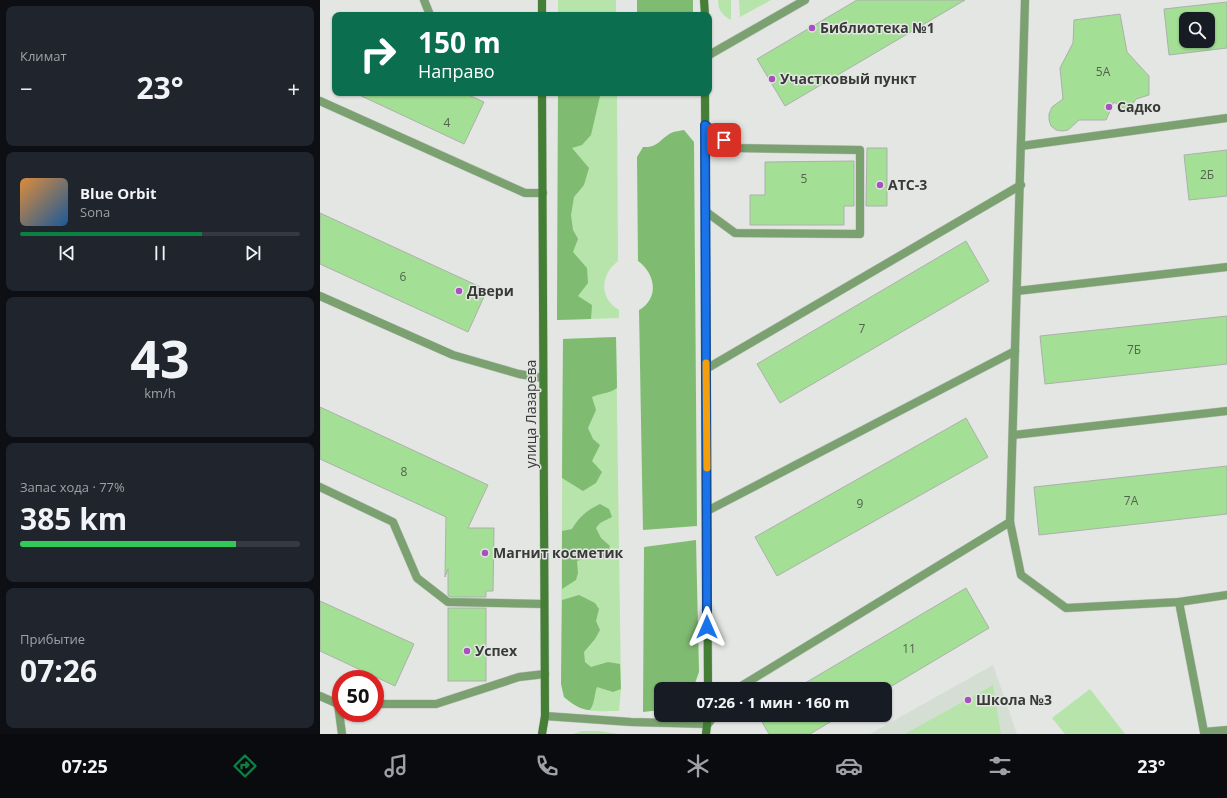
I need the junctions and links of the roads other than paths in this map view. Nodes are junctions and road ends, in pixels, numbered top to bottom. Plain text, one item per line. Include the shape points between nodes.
1 (424, 0) edge
2 (542, 0) edge
3 (704, 0) edge
4 (805, 0) edge
5 (1025, 0) edge
6 (429, 12) edge
7 (542, 12) edge
8 (704, 12) edge
9 (712, 53) edge
10 (542, 96) edge
11 (705, 96) edge
12 (320, 101) edge
13 (1227, 118) edge
14 (705, 125) junction
15 (1021, 146) junction
16 (1021, 185) junction
17 (542, 193) junction
18 (705, 211) junction
19 (1227, 267) edge
20 (1017, 291) junction
21 (320, 296) edge
22 (1015, 351) junction
23 (706, 369) junction
24 (544, 378) junction
25 (1227, 411) edge
26 (1013, 435) junction
27 (320, 487) edge
28 (707, 511) junction
29 (1010, 522) junction
30 (1227, 595) edge
31 (1179, 602) junction
32 (544, 604) junction
33 (545, 674) junction
34 (708, 682) edge
35 (748, 682) edge
36 (320, 696) edge
37 (332, 701) edge
38 (384, 704) edge
39 (545, 716) junction
40 (654, 721) edge
41 (341, 722) edge
42 (708, 722) edge
43 (1227, 730) edge
44 (1204, 733) edge
45 (342, 734) edge
46 (542, 734) edge
47 (706, 734) edge

1 - 6 street
2 - 7 main road
3 - 8 main road
4 - 9 street
5 - 15 street
10 - 17 main road, улица Лазарева
11 - 14 main road
12 - 17 street via 524,193
13 - 15 street
14 - 18 main road
14 - 18 street via 734,148 860,150 860,234 735,233
15 - 16 street
16 - 20 street
16 - 23 street
17 - 24 main road, улица Лазарева
18 - 23 main road
19 - 20 street
20 - 22 street
21 - 24 street via 453,355 519,374
22 - 26 street
22 - 28 street
23 - 28 main road
24 - 32 main road, улица Лазарева
25 - 26 street
26 - 29 street
27 - 32 street via 393,522 417,578 448,602
28 - 34 main road
29 - 31 street via 1021,575 1066,608
29 - 35 street
30 - 31 street
31 - 44 street
32 - 33 main road, улица Лазарева
33 - 38 street via 519,677 436,704
33 - 39 main road, улица Лазарева
36 - 37 street
39 - 40 street via 630,722
39 - 46 main road, улица Лазарева
41 - 45 street
42 - 47 main road
43 - 44 street

